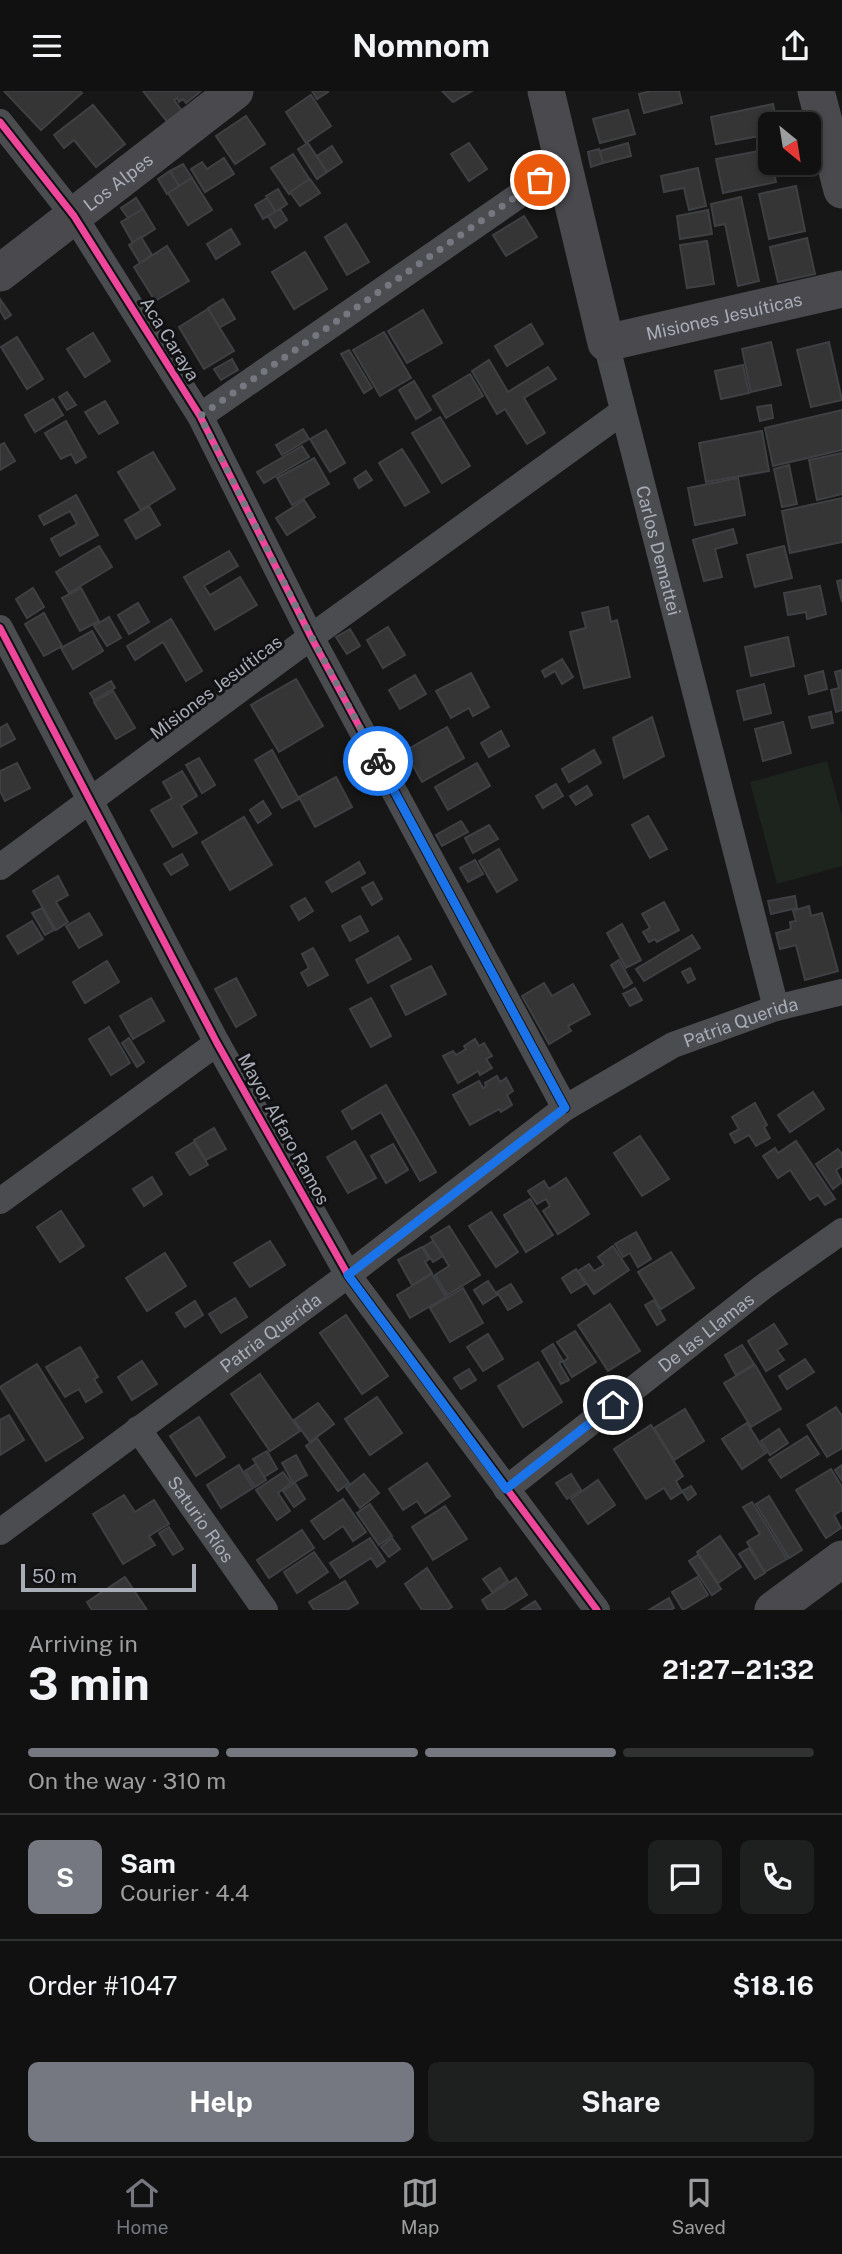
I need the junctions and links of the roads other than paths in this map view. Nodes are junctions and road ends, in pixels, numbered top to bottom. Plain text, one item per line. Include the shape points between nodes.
1 (236, 91) edge
2 (546, 91) edge
3 (816, 91) edge
4 (0, 122) edge
5 (563, 165) junction
6 (842, 190) edge
7 (75, 216) junction
8 (0, 273) edge
9 (842, 289) edge
10 (606, 343) junction
11 (622, 411) junction
12 (200, 416) junction
13 (0, 628) edge
14 (311, 636) junction
15 (90, 800) junction
16 (0, 867) edge
17 (842, 992) edge
18 (776, 1008) junction
19 (217, 1043) junction
20 (565, 1108) junction
21 (0, 1201) edge
22 (842, 1230) edge
23 (348, 1275) junction
24 (138, 1429) junction
25 (506, 1489) junction
26 (0, 1532) edge
27 (842, 1559) edge
28 (265, 1610) edge
29 (597, 1610) edge
30 (773, 1610) edge

1 - 7 street, Los Alpes
2 - 5 street, Carlos Demattei
3 - 6 street
4 - 7 street, Aca Caraya
5 - 10 street, Carlos Demattei
5 - 12 street
7 - 8 street, Los Alpes
7 - 12 street, Aca Caraya
9 - 10 street, Misiones Jesuíticas
10 - 11 street, Carlos Demattei
11 - 14 street, Misiones Jesuíticas
11 - 18 street, Carlos Demattei
12 - 14 street, Aca Caraya
13 - 15 street, Mayor Alfaro Ramos
14 - 15 street, Misiones Jesuíticas
14 - 20 street, Aca Caraya
15 - 16 street, Misiones Jesuíticas
15 - 19 street, Mayor Alfaro Ramos
17 - 18 street, Patria Querida
18 - 20 street, Patria Querida via 673,1045
19 - 21 street
19 - 23 street, Mayor Alfaro Ramos
20 - 23 street, Patria Querida
22 - 25 street, De las Llamas
23 - 24 street, Patria Querida
23 - 25 street, Mayor Alfaro Ramos
24 - 26 street, Patria Querida
24 - 28 street, Saturio Ríos
25 - 29 street, Mayor Alfaro Ramos
27 - 30 street

